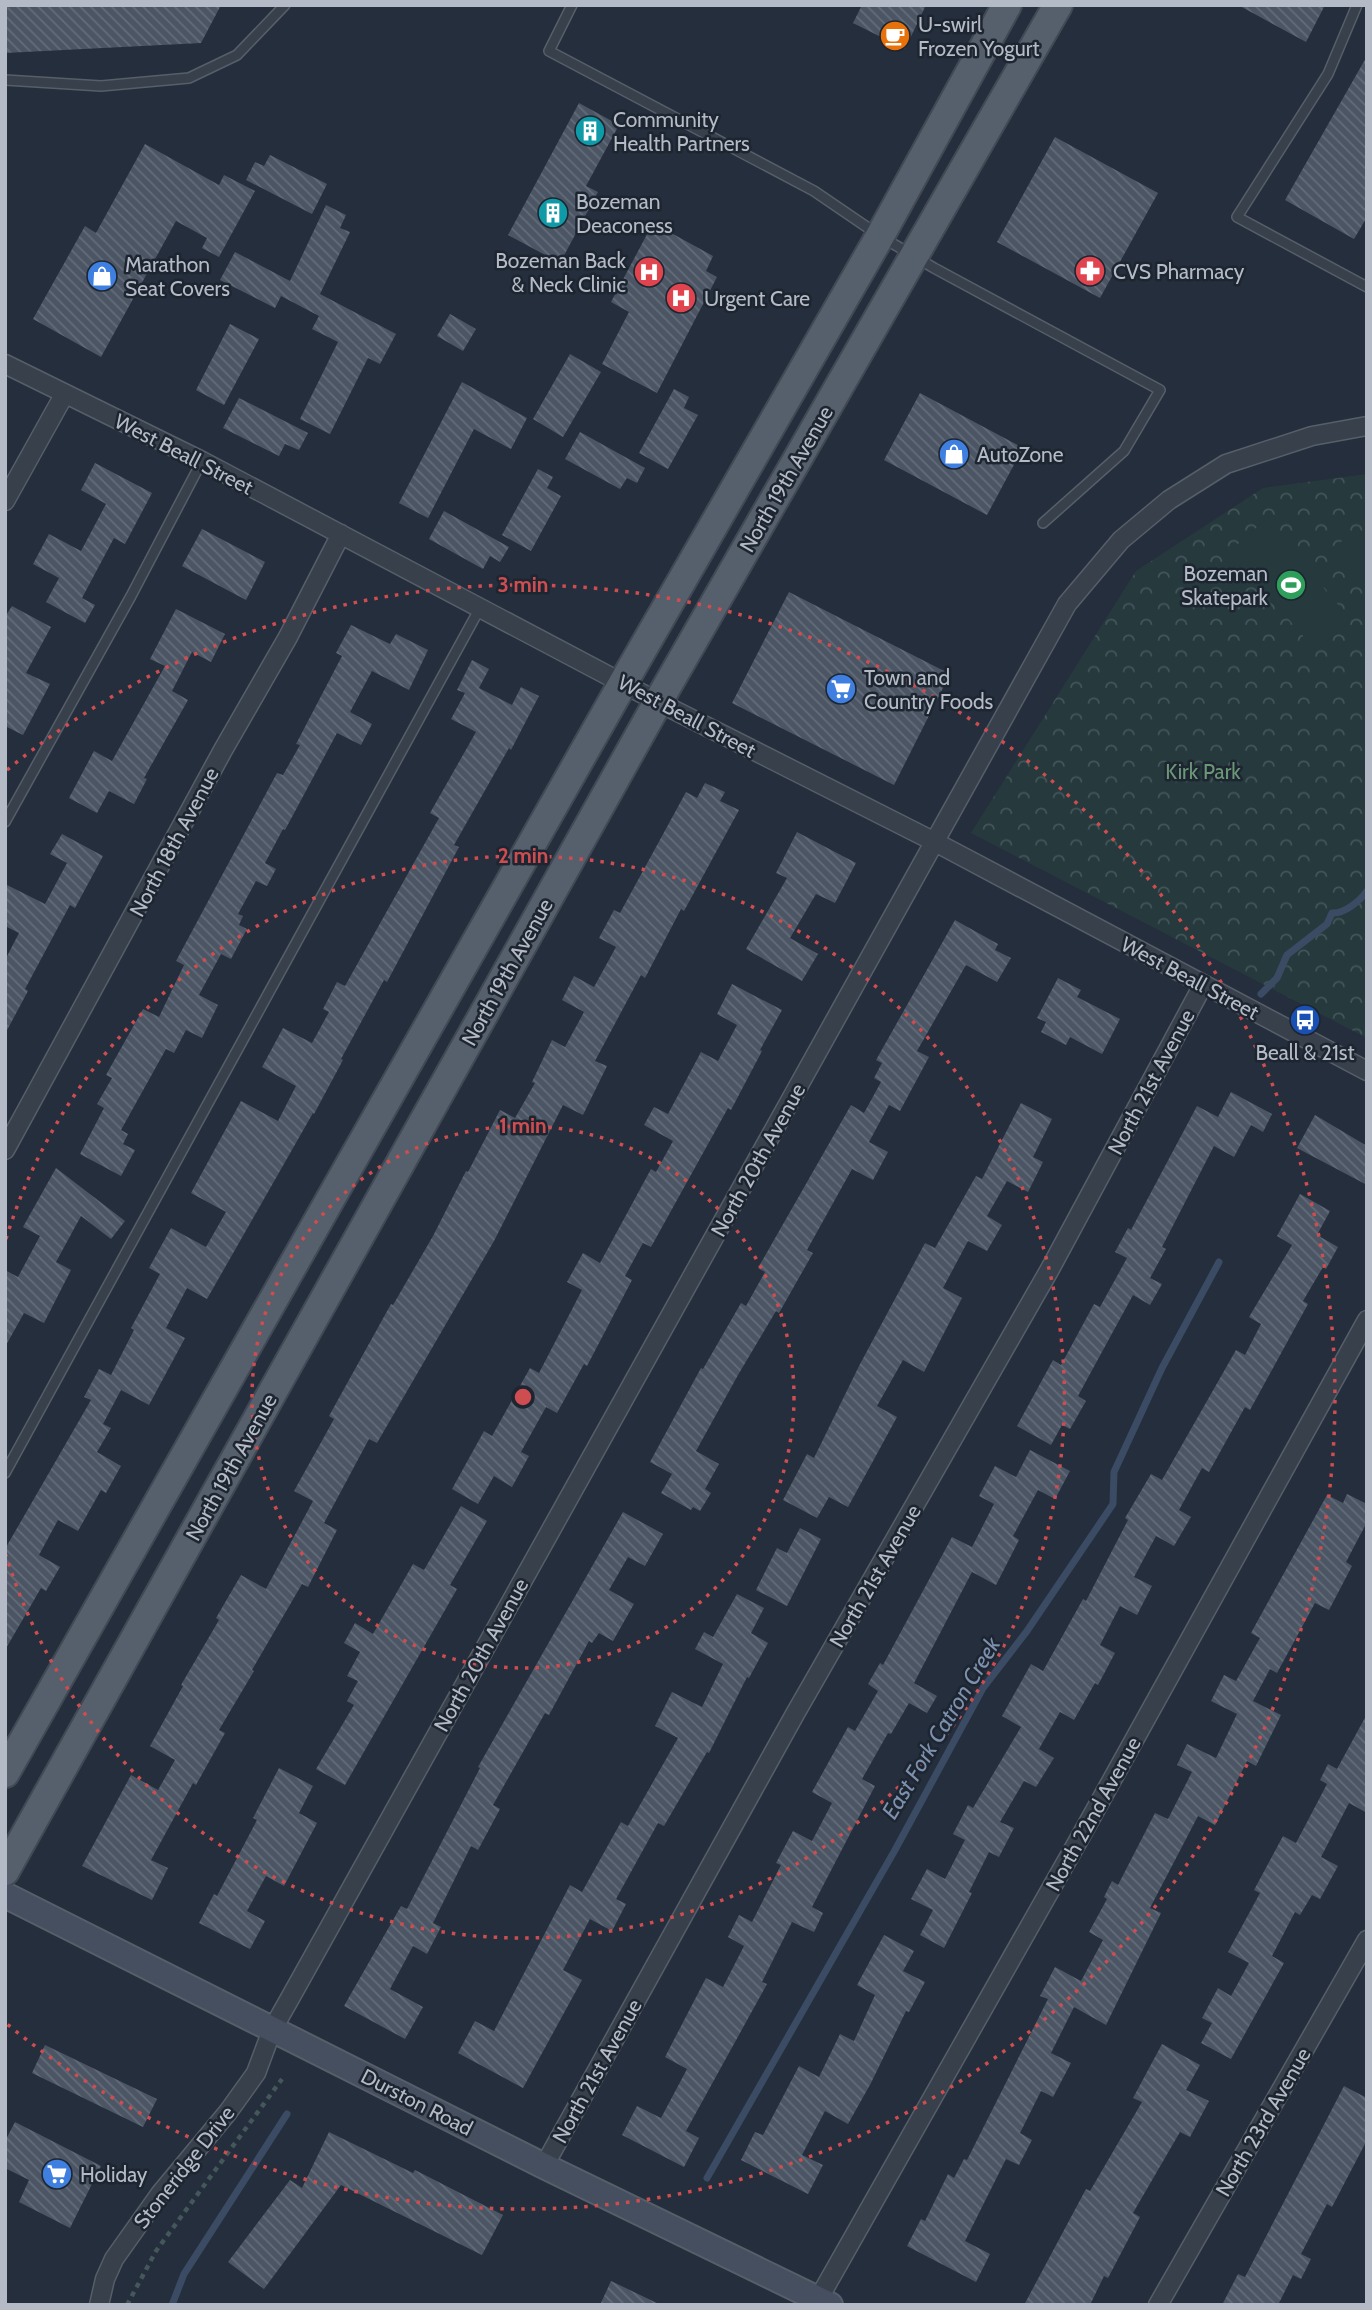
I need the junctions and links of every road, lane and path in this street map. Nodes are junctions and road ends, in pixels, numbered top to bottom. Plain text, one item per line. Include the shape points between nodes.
1 (285, 5) edge
2 (572, 5) edge
3 (1007, 5) edge
4 (1058, 5) edge
5 (1357, 5) edge
6 (5, 80) edge
7 (880, 236) junction
8 (914, 256) junction
9 (1367, 288) edge
10 (5, 365) edge
11 (64, 395) junction
12 (1367, 426) edge
13 (202, 461) junction
14 (5, 501) edge
15 (1043, 523) dead end
16 (341, 534) junction
17 (480, 608) junction
18 (624, 683) junction
19 (658, 702) junction
20 (5, 821) edge
21 (935, 842) junction
22 (1203, 985) junction
23 (1367, 1071) edge
24 (5, 1150) edge
25 (1367, 1320) edge
26 (5, 1473) edge
27 (5, 1773) edge
28 (5, 1871) edge
29 (5, 1895) edge
30 (1367, 1940) edge
31 (272, 2030) junction
32 (282, 2079) dead end
33 (544, 2166) junction
34 (821, 2303) edge
35 (99, 2305) edge
36 (127, 2305) edge
37 (1158, 2305) edge

1 - 6 lane via 237,55 189,78 101,86
2 - 7 lane via 550,51 814,191
3 - 7 main road, North 19th Avenue
4 - 8 main road, North 19th Avenue
5 - 9 lane via 1328,74 1237,217
7 - 8 lane
7 - 18 main road, North 19th Avenue
8 - 15 lane via 1160,390 1124,451
8 - 19 main road, North 19th Avenue
10 - 11 street, West Beall Street
11 - 13 street, West Beall Street
11 - 14 street
12 - 21 street, North 20th Avenue via 1312,436 1226,464 1169,500 1121,540 1067,604
13 - 16 street, West Beall Street
13 - 20 lane
16 - 17 street, West Beall Street
16 - 24 street, North 18th Avenue
17 - 18 street, West Beall Street
17 - 26 lane
18 - 19 street, West Beall Street
18 - 27 main road, North 19th Avenue
19 - 21 street, West Beall Street
19 - 28 main road, North 19th Avenue
21 - 22 street, West Beall Street
21 - 31 street, North 20th Avenue
22 - 23 street, West Beall Street
22 - 33 street, North 21st Avenue via 1044,1281 795,1714
25 - 34 street, North 22nd Avenue
29 - 31 main road, Durston Road
30 - 37 street, North 23rd Avenue
31 - 33 main road, Durston Road
31 - 35 street, Stoneridge Drive via 256,2073 114,2259
32 - 36 path via 156,2251
33 - 34 main road, Durston Road

